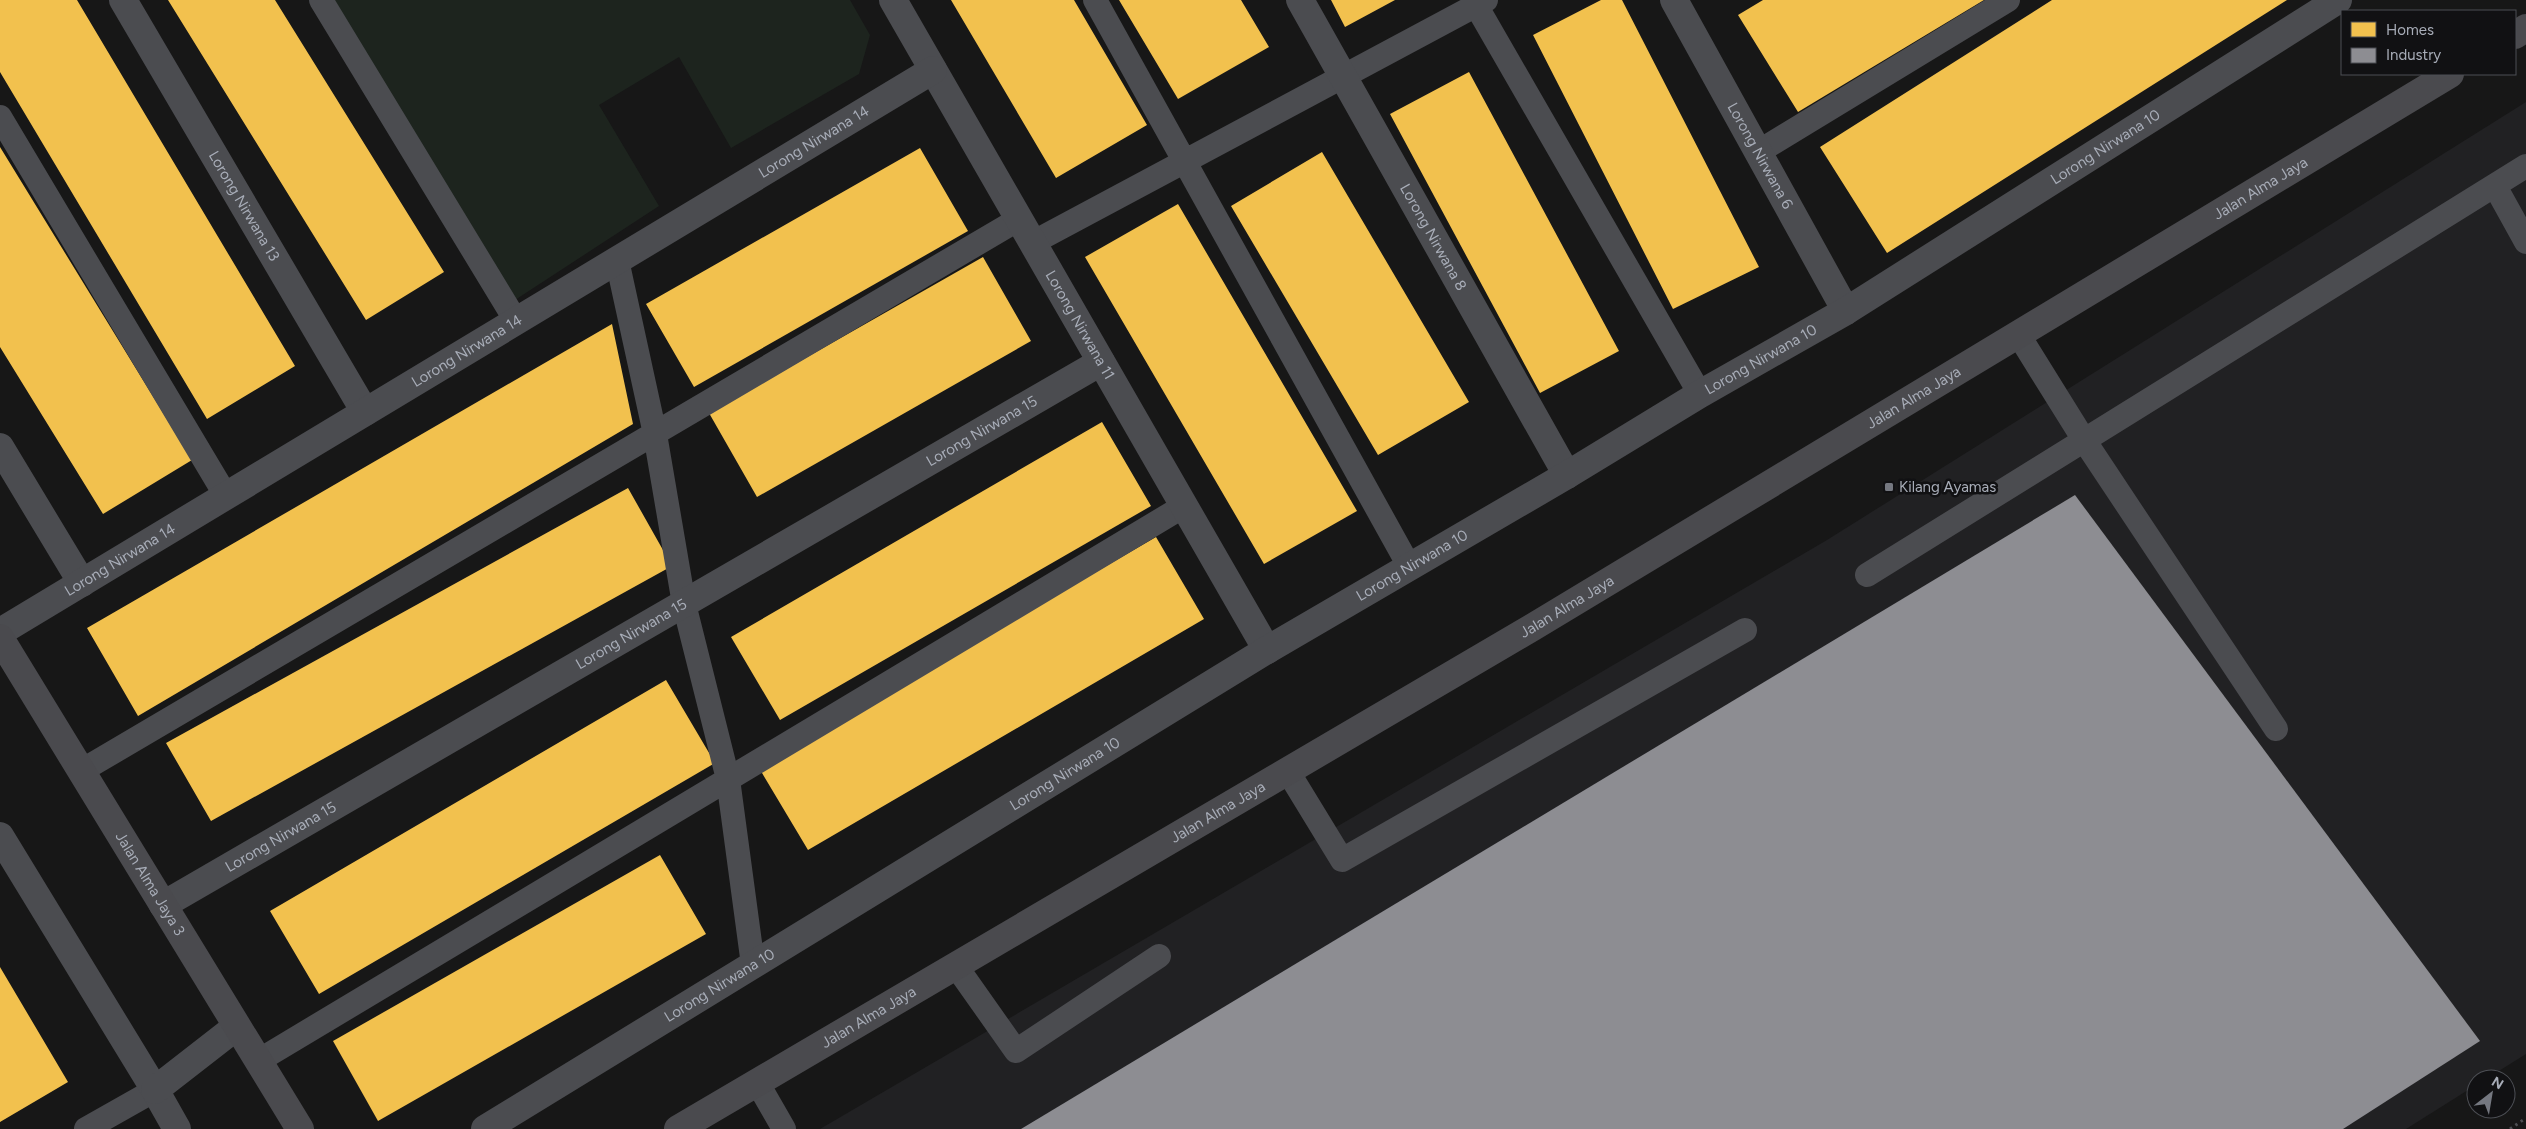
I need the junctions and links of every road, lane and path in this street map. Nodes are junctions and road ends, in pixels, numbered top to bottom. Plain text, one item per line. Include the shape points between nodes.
1 (123, 0) edge
2 (320, 0) edge
3 (893, 0) edge
4 (1095, 0) edge
5 (1300, 0) edge
6 (2008, 0) edge
7 (2333, 1) edge
8 (1479, 2) edge
9 (1684, 4) edge
10 (933, 70) junction
11 (2448, 75) edge
12 (1343, 77) junction
13 (0, 116) edge
14 (1758, 152) junction
15 (1185, 162) junction
16 (2526, 166) edge
17 (2495, 186) junction
18 (1019, 219) junction
19 (2526, 242) edge
20 (1032, 243) junction
21 (617, 260) junction
22 (1846, 311) junction
23 (516, 321) junction
24 (2018, 334) junction
25 (1101, 362) junction
26 (1700, 394) junction
27 (365, 412) junction
28 (655, 434) junction
29 (2084, 440) junction
30 (0, 446) edge
31 (1567, 475) junction
32 (226, 496) junction
33 (1184, 506) junction
34 (1410, 566) junction
35 (1867, 575) dead end
36 (82, 583) junction
37 (684, 604) junction
38 (1745, 630) dead end
39 (0, 632) edge
40 (0, 638) edge
41 (1267, 650) junction
42 (2276, 729) dead end
43 (1287, 770) junction
44 (81, 771) junction
45 (728, 779) junction
46 (0, 836) edge
47 (162, 905) junction
48 (1160, 956) dead end
49 (753, 965) junction
50 (956, 966) junction
51 (236, 1028) junction
52 (258, 1060) junction
53 (757, 1082) junction
54 (155, 1090) junction
55 (2526, 1118) edge
56 (86, 1129) edge
57 (177, 1129) edge
58 (300, 1129) edge
59 (485, 1129) edge
60 (678, 1129) edge
61 (784, 1129) edge
62 (2510, 1129) edge

1 - 27 street, Lorong Nirwana 13
2 - 23 lane
3 - 10 street, Lorong Nirwana 11
4 - 15 lane
5 - 12 street, Lorong Nirwana 8
6 - 14 lane
7 - 22 street, Lorong Nirwana 10
8 - 12 lane
8 - 26 lane
9 - 14 street, Lorong Nirwana 6
10 - 18 street, Lorong Nirwana 11
10 - 21 street, Lorong Nirwana 14
11 - 24 street, Jalan Alma Jaya
12 - 15 lane
12 - 31 street, Lorong Nirwana 8
13 - 32 lane
14 - 22 street, Lorong Nirwana 6
15 - 20 lane
15 - 34 lane
16 - 17 lane
17 - 19 lane
17 - 29 lane
18 - 20 street, Lorong Nirwana 11
18 - 28 lane
20 - 25 street, Lorong Nirwana 11
21 - 23 street, Lorong Nirwana 14
21 - 28 lane
22 - 26 street, Lorong Nirwana 10
23 - 27 street, Lorong Nirwana 14
24 - 29 lane
24 - 43 street, Jalan Alma Jaya via 1533,627
25 - 33 street, Lorong Nirwana 11
25 - 37 street, Lorong Nirwana 15
26 - 31 street, Lorong Nirwana 10
27 - 32 street, Lorong Nirwana 14
28 - 37 lane
28 - 44 lane
29 - 35 lane
29 - 42 lane
30 - 36 street
31 - 34 street, Lorong Nirwana 10
32 - 36 street, Lorong Nirwana 14
33 - 41 street, Lorong Nirwana 11
33 - 45 lane
34 - 41 street, Lorong Nirwana 10
36 - 39 street, Lorong Nirwana 14
37 - 45 lane
37 - 47 street, Lorong Nirwana 15
38 - 43 lane via 1342,860
40 - 44 street, Jalan Alma Jaya 3
41 - 49 street, Lorong Nirwana 10
43 - 50 street, Jalan Alma Jaya
44 - 47 street, Jalan Alma Jaya 3
45 - 49 lane
45 - 52 lane
46 - 54 street
47 - 51 street, Jalan Alma Jaya 3
48 - 50 lane via 1016,1051
49 - 59 street, Lorong Nirwana 10
50 - 53 street, Jalan Alma Jaya
51 - 52 street, Jalan Alma Jaya 3
51 - 54 street
52 - 58 street, Jalan Alma Jaya 3
53 - 60 street, Jalan Alma Jaya
53 - 61 lane
54 - 56 lane
54 - 57 street
55 - 62 path

